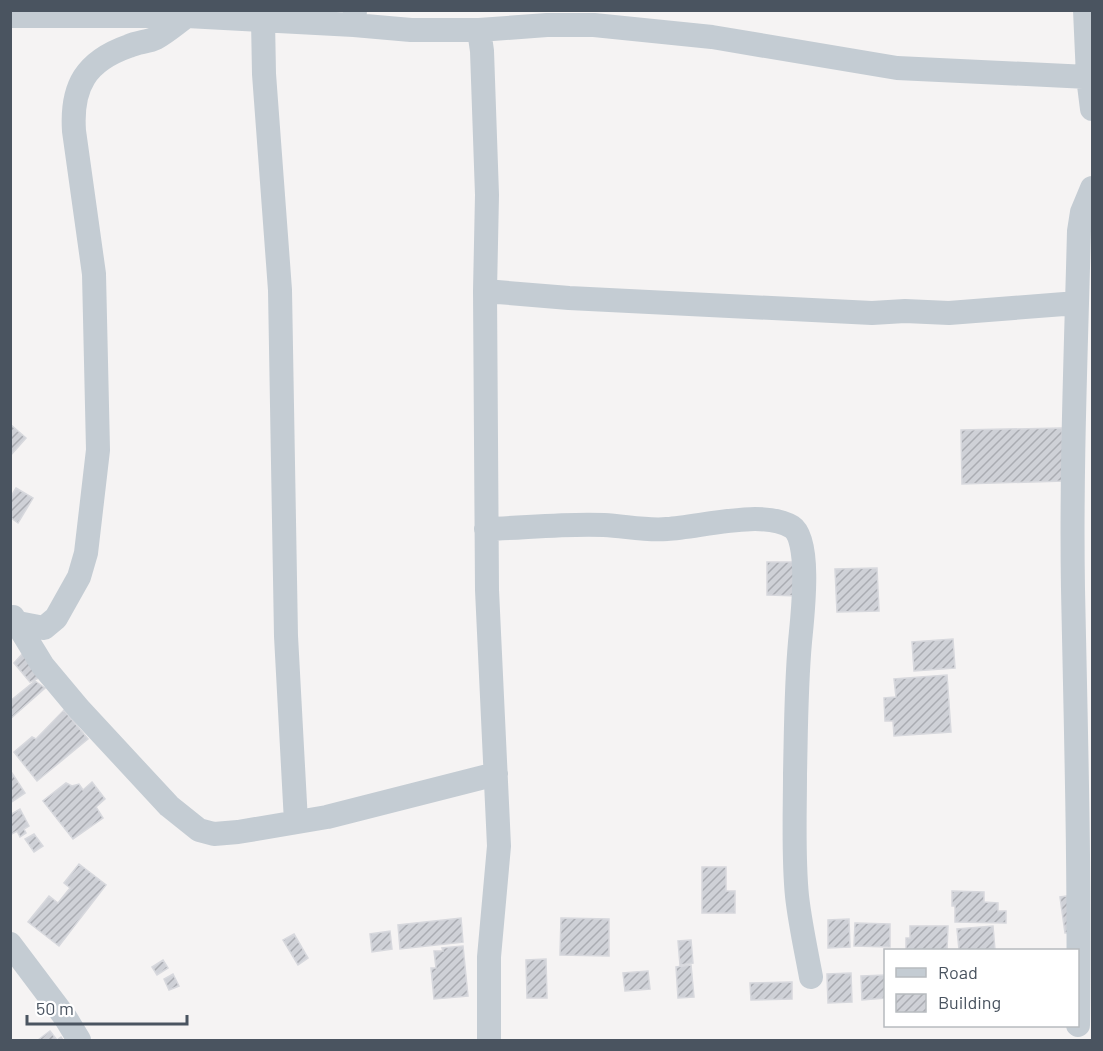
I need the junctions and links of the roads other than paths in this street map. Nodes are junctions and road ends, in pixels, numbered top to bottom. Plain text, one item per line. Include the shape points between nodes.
1 (1085, 10) edge
2 (10, 16) edge
3 (187, 16) junction
4 (355, 18) edge
5 (263, 20) junction
6 (480, 30) junction
7 (1088, 77) junction
8 (1092, 109) edge
9 (1092, 188) edge
10 (485, 291) junction
11 (1077, 303) junction
12 (1083, 433) edge
13 (486, 529) junction
14 (14, 618) edge
15 (496, 774) junction
16 (1085, 778) edge
17 (296, 822) junction
18 (10, 944) edge
19 (1078, 949) edge
20 (811, 977) dead end
21 (79, 1041) edge
22 (489, 1041) edge

1 - 7 street
2 - 3 street
3 - 5 street
3 - 14 street via 155,39 105,56 84,76 74,102 74,131 94,274 98,450 93,494 79,578 56,618 44,628
4 - 5 street
4 - 6 street via 411,30
5 - 17 street via 280,290 286,636
6 - 7 street via 594,25 712,38 897,68
6 - 10 street via 487,195
7 - 8 street
9 - 11 street via 1079,231
10 - 11 street via 872,313 949,313
10 - 13 street
11 - 12 street
12 - 16 street via 1073,588
13 - 15 street
13 - 20 street via 603,525 667,529 759,520 781,521 796,529 804,556 796,678 794,825 797,895
14 - 17 street via 43,666 79,709 169,806 199,831 238,832
15 - 17 street
15 - 22 street via 499,846 489,957
16 - 19 street
18 - 21 street

